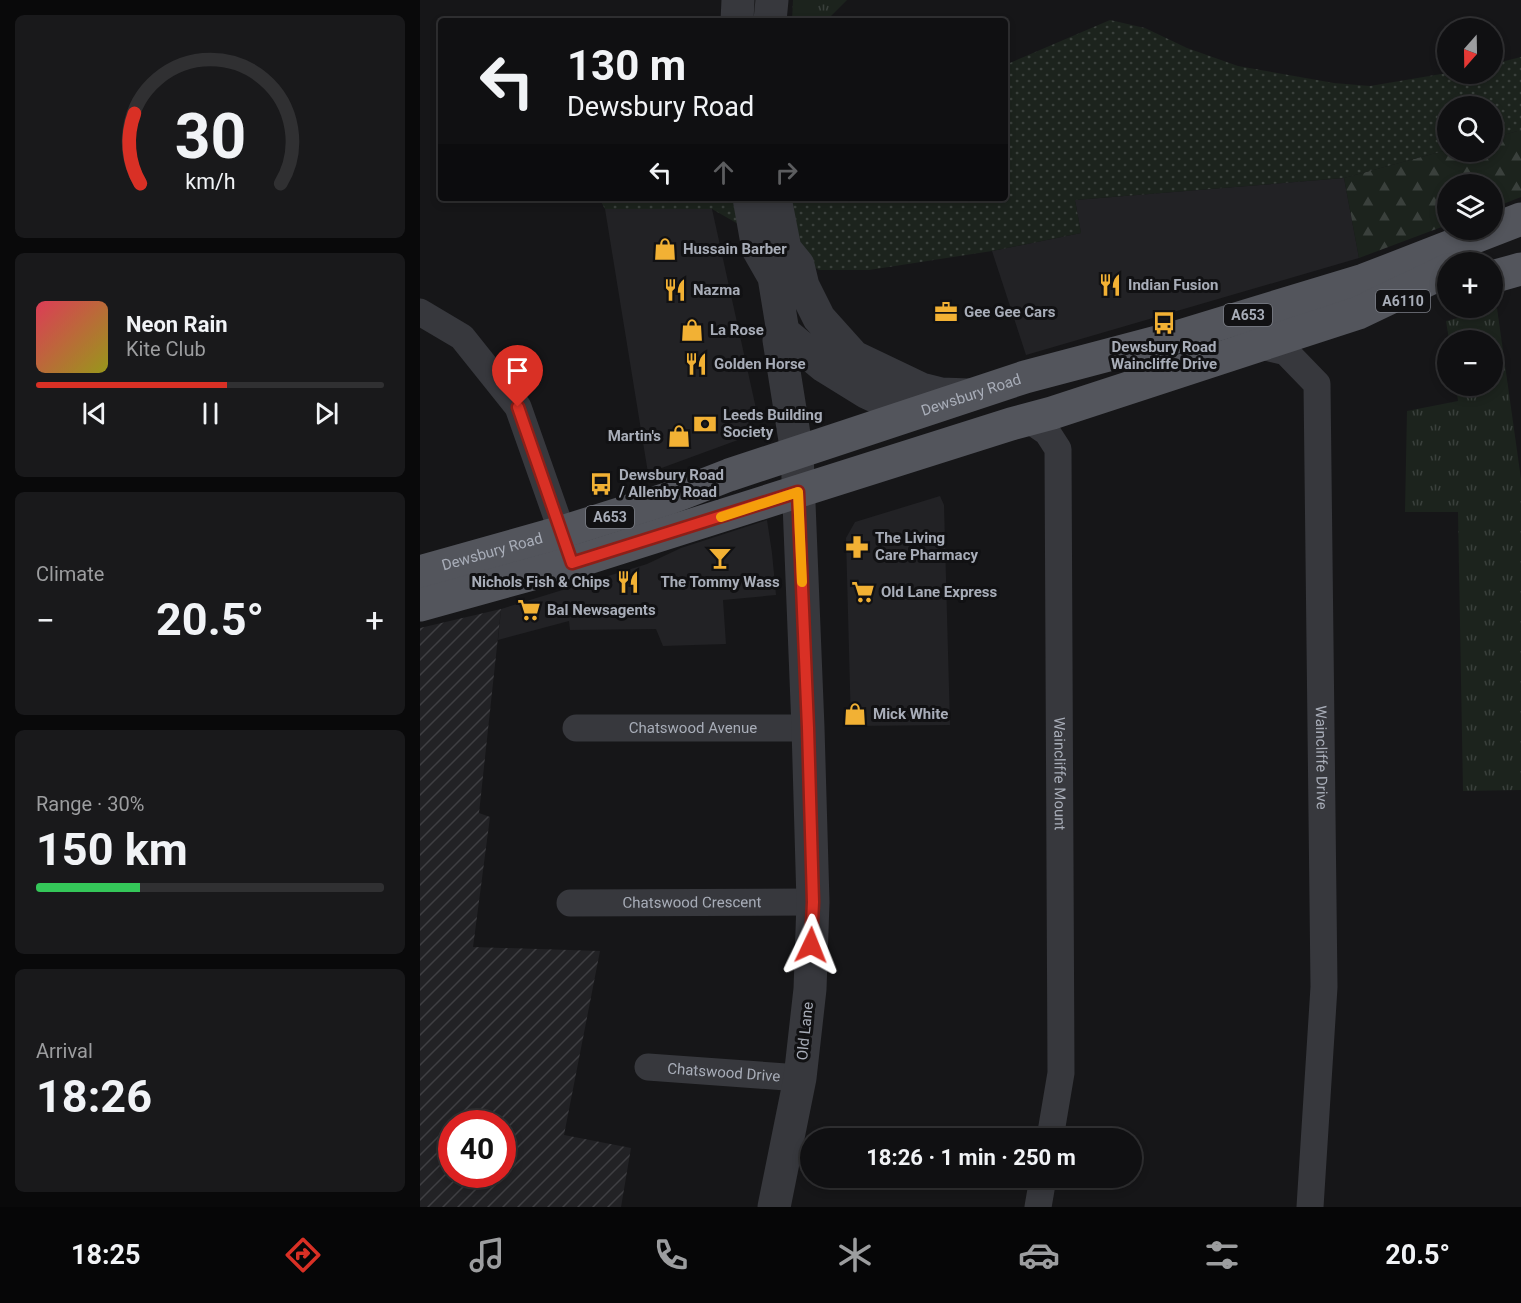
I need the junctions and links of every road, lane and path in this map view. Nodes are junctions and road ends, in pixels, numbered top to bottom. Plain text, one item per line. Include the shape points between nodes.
1 (738, 0) edge
2 (772, 0) edge
3 (736, 18) edge
4 (770, 18) edge
5 (750, 201) edge
6 (775, 201) edge
7 (1521, 219) edge
8 (1521, 240) edge
9 (1489, 252) edge
10 (780, 263) junction
11 (1521, 269) edge
12 (1503, 274) edge
13 (1437, 275) edge
14 (1437, 292) edge
15 (420, 312) edge
16 (1358, 314) junction
17 (783, 332) junction
18 (1257, 345) junction
19 (969, 395) junction
20 (911, 413) junction
21 (1028, 419) junction
22 (967, 438) junction
23 (797, 453) junction
24 (798, 492) junction
25 (562, 532) junction
26 (572, 563) junction
27 (420, 572) edge
28 (420, 605) edge
29 (576, 728) dead end
30 (808, 728) junction
31 (813, 902) junction
32 (570, 903) dead end
33 (648, 1067) dead end
34 (800, 1078) junction
35 (1052, 1128) edge
36 (1041, 1188) edge
37 (774, 1207) edge
38 (1038, 1207) edge
39 (1310, 1207) edge

1 - 3 street
2 - 4 street
5 - 10 street via 758,249
6 - 10 street, Old Lane
7 - 19 main road, Dewsbury Road / A653 via 1364,280
8 - 9 main road
10 - 17 street, Old Lane
10 - 19 street via 798,265 803,286 819,318 854,357 921,390
11 - 12 main road
13 - 16 main road, Dewsbury Road
14 - 16 main road, A6110
15 - 25 street via 462,337 518,407
16 - 18 main road, Dewsbury Road / A653
17 - 20 street via 824,366
17 - 23 street, Old Lane via 779,340
18 - 21 main road, Dewsbury Road / A653
18 - 39 street, Waincliffe Drive via 1286,352 1317,384 1324,987
19 - 20 main road, Dewsbury Road / A653
20 - 22 main road
20 - 23 main road, Dewsbury Road / A653
21 - 22 main road, Dewsbury Road / A653
21 - 35 street, Waincliffe Mount via 1047,432 1058,449 1061,1073
22 - 24 main road, Dewsbury Road / A653
23 - 24 street, Old Lane
23 - 25 main road, Dewsbury Road / A653
24 - 26 main road, Dewsbury Road / A653
24 - 30 street, Old Lane
25 - 26 street
25 - 27 main road, Dewsbury Road / A653
26 - 28 main road, Dewsbury Road / A653
29 - 30 street, Chatswood Avenue
30 - 31 street, Old Lane
31 - 32 street, Chatswood Crescent
31 - 34 street, Old Lane via 810,989
33 - 34 street, Chatswood Drive
34 - 37 street, Old Lane
36 - 38 street

